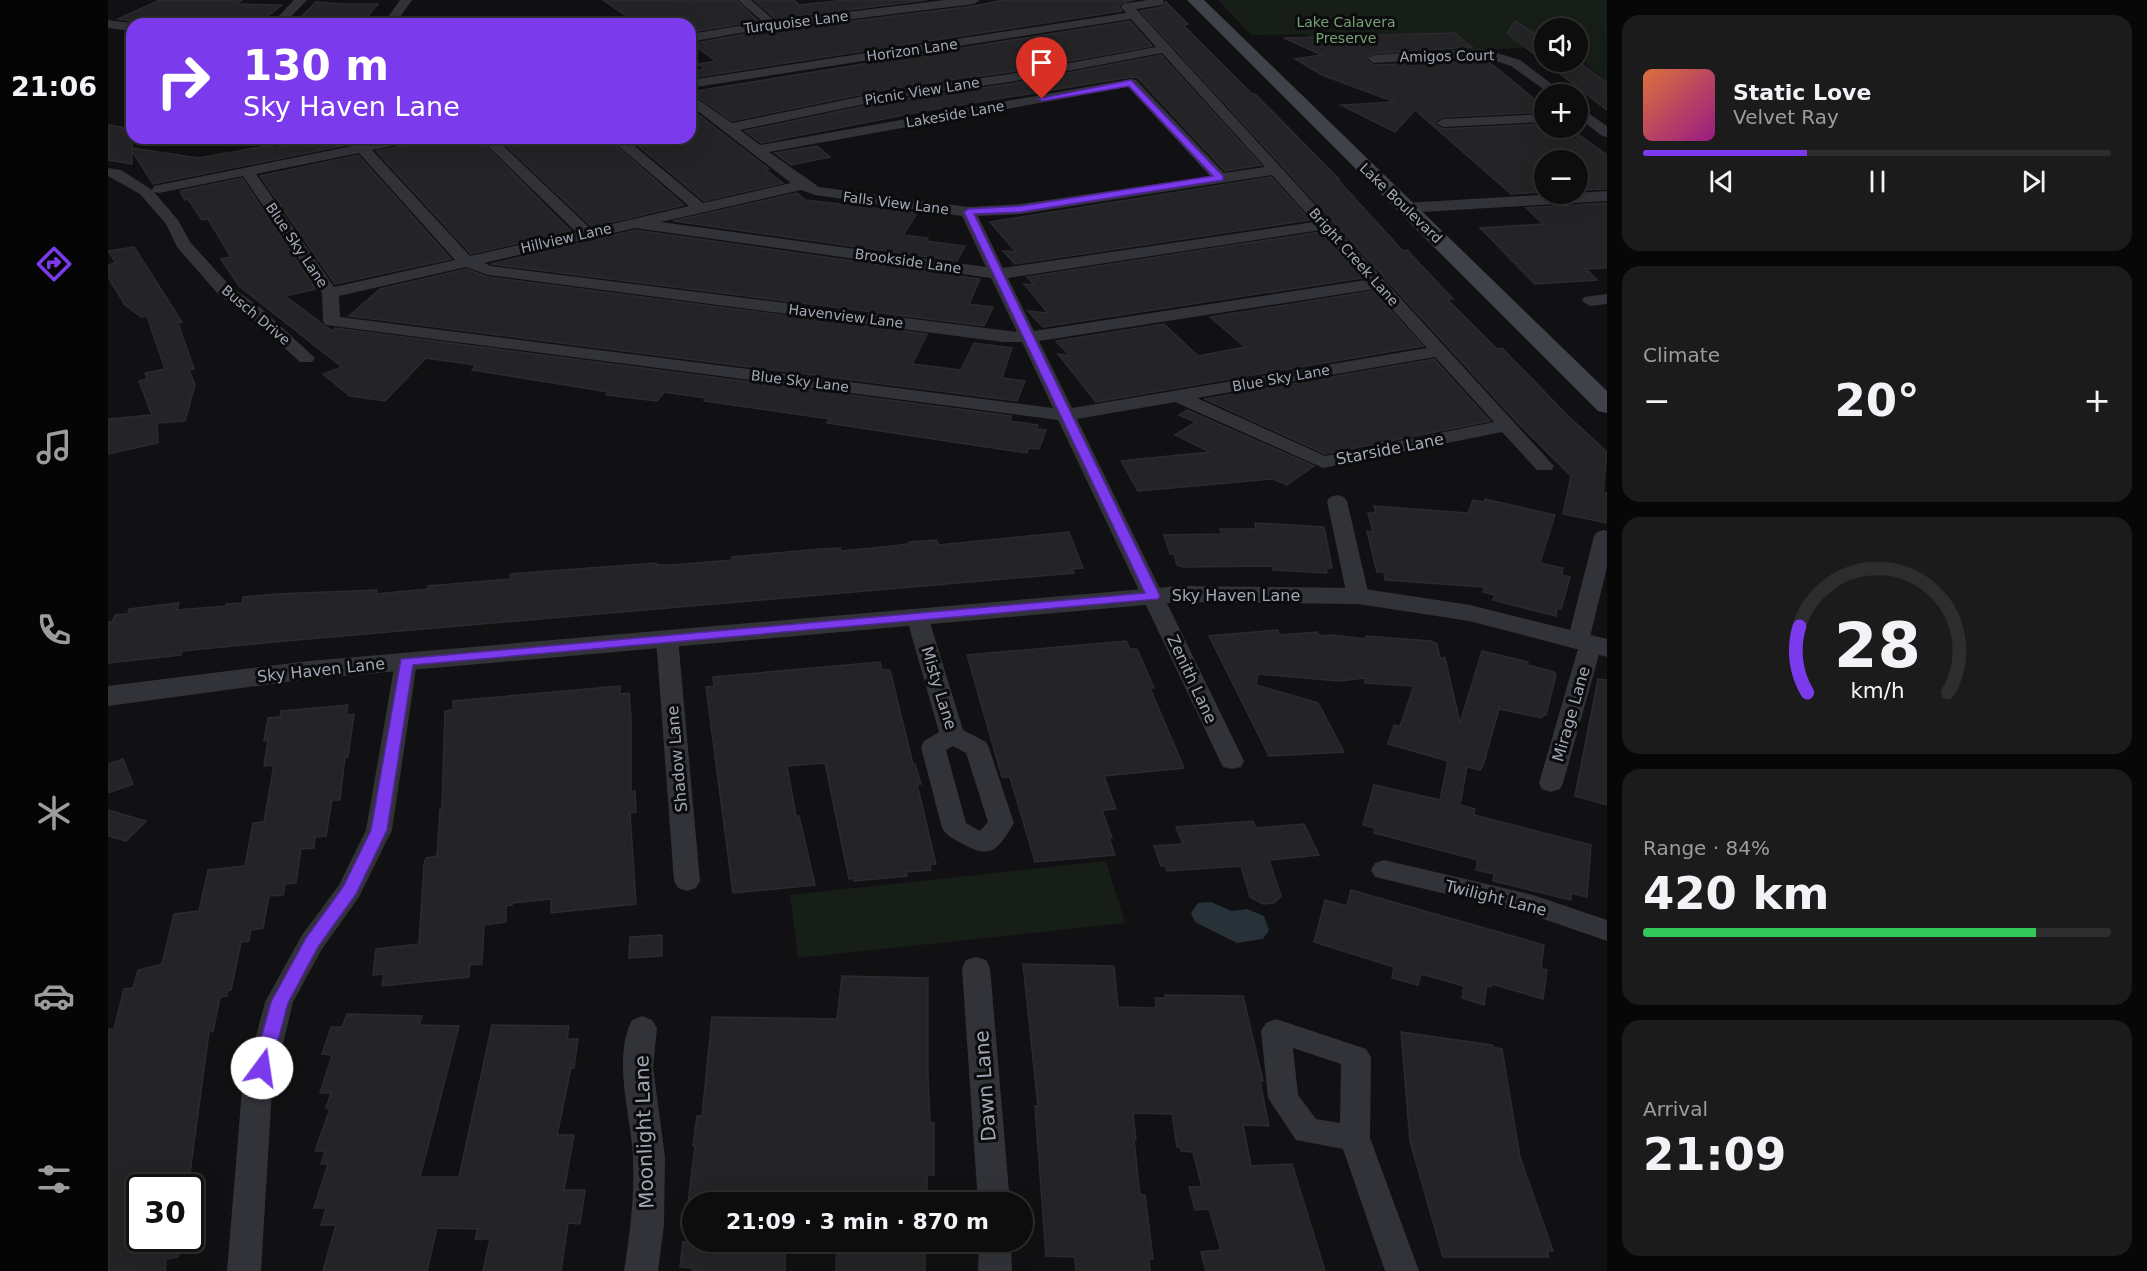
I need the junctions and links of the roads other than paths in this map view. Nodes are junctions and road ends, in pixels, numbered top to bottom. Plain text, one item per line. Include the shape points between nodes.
1 (301, 0) edge
2 (406, 0) edge
3 (744, 0) edge
4 (974, 0) edge
5 (1195, 0) edge
6 (1158, 2) dead end
7 (1134, 15) junction
8 (283, 18) edge
9 (393, 18) edge
10 (108, 24) edge
11 (773, 25) junction
12 (126, 26) edge
13 (696, 37) edge
14 (1165, 49) junction
15 (1374, 59) dead end
16 (696, 83) edge
17 (1545, 84) edge
18 (696, 102) edge
19 (1534, 119) edge
20 (1588, 120) edge
21 (1443, 123) dead end
22 (730, 128) junction
23 (1607, 133) edge
24 (382, 144) edge
25 (493, 144) edge
26 (623, 144) edge
27 (362, 148) junction
28 (757, 150) junction
29 (1275, 170) junction
30 (247, 171) junction
31 (108, 172) edge
32 (1220, 178) junction
33 (803, 185) junction
34 (159, 189) dead end
35 (1607, 196) edge
36 (700, 208) junction
37 (1405, 208) junction
38 (968, 212) junction
39 (633, 223) junction
40 (1325, 225) junction
41 (587, 234) junction
42 (465, 261) junction
43 (999, 274) junction
44 (1378, 283) junction
45 (330, 293) junction
46 (1029, 337) junction
47 (1439, 351) junction
48 (306, 358) dead end
49 (1178, 396) junction
50 (1607, 405) edge
51 (1065, 415) junction
52 (1507, 425) junction
53 (1544, 466) dead end
54 (1337, 501) dead end
55 (1604, 536) dead end
56 (1153, 596) junction
57 (1358, 596) junction
58 (917, 616) junction
59 (668, 638) junction
60 (1592, 645) edge
61 (406, 662) junction
62 (108, 696) edge
63 (952, 735) junction
64 (1232, 761) dead end
65 (1551, 783) dead end
66 (1384, 870) dead end
67 (687, 881) dead end
68 (1607, 931) edge
69 (976, 968) dead end
70 (642, 1028) dead end
71 (1355, 1137) dead end
72 (993, 1192) edge
73 (994, 1252) edge
74 (244, 1271) edge
75 (641, 1271) edge
76 (995, 1271) edge
77 (1402, 1271) edge

1 - 8 street
2 - 9 street
3 - 11 street
4 - 11 street, Turquoise Lane
5 - 37 main road, Lake Boulevard
6 - 7 street via 1127,8
7 - 14 street, Bright Creek Lane
7 - 16 street, Horizon Lane
10 - 12 street
11 - 13 street, Turquoise Lane
14 - 22 street, Picnic View Lane via 1010,78 893,94
14 - 29 street, Bright Creek Lane
15 - 17 street, Amigos Court via 1502,55
18 - 22 street, Falls View Lane
19 - 21 street
20 - 23 street
22 - 28 street, Falls View Lane
24 - 27 street
25 - 41 street
26 - 36 street
27 - 30 street
27 - 42 street, Havenview Lane
28 - 32 street, Lakeside Lane via 1131,83
28 - 33 street, Falls View Lane
29 - 32 street, Falls View Lane
29 - 40 street, Bright Creek Lane
30 - 34 street
30 - 45 street, Blue Sky Lane
31 - 48 street, Busch Drive via 145,191 173,223 183,244 225,291
32 - 38 street, Falls View Lane via 1021,209
33 - 36 street, Hillview Lane
33 - 38 street, Falls View Lane via 828,194
35 - 37 street
36 - 39 street, Hillview Lane
37 - 50 main road, Lake Boulevard
38 - 43 street, Zenith Lane
39 - 41 street, Hillview Lane
39 - 43 street, Brookside Lane
40 - 43 street, Brookside Lane
40 - 44 street, Bright Creek Lane
41 - 42 street, Hillview Lane
42 - 45 street, Hillview Lane
42 - 46 street, Havenview Lane via 488,270 1003,337
43 - 46 street, Zenith Lane
44 - 46 street, Havenview Lane
44 - 47 street, Bright Creek Lane
45 - 51 street, Blue Sky Lane via 332,321
46 - 51 street, Zenith Lane
47 - 49 street, Blue Sky Lane
47 - 52 street, Bright Creek Lane
49 - 51 street, Blue Sky Lane
49 - 52 street, Starside Lane via 1323,462
51 - 56 street, Zenith Lane
52 - 53 street, Bright Creek Lane
54 - 57 street
55 - 60 street, Mirage Lane
56 - 57 street, Sky Haven Lane
56 - 58 street, Sky Haven Lane
56 - 64 street, Zenith Lane
57 - 60 street, Sky Haven Lane via 1470,613
58 - 59 street, Sky Haven Lane
58 - 63 street, Misty Lane
59 - 61 street, Sky Haven Lane
59 - 67 street, Shadow Lane
60 - 65 street, Mirage Lane
61 - 62 street, Sky Haven Lane via 309,670
61 - 74 street via 379,830 350,890 312,942 279,1002 257,1090
63 - 63 street, Misty Lane via 933,747 955,828 984,844 1001,823 977,748
66 - 68 street, Twilight Lane via 1533,905
69 - 72 street, Dawn Lane
70 - 75 street, Moonlight Lane via 638,1067 649,1157 648,1225
71 - 77 street
73 - 76 street

